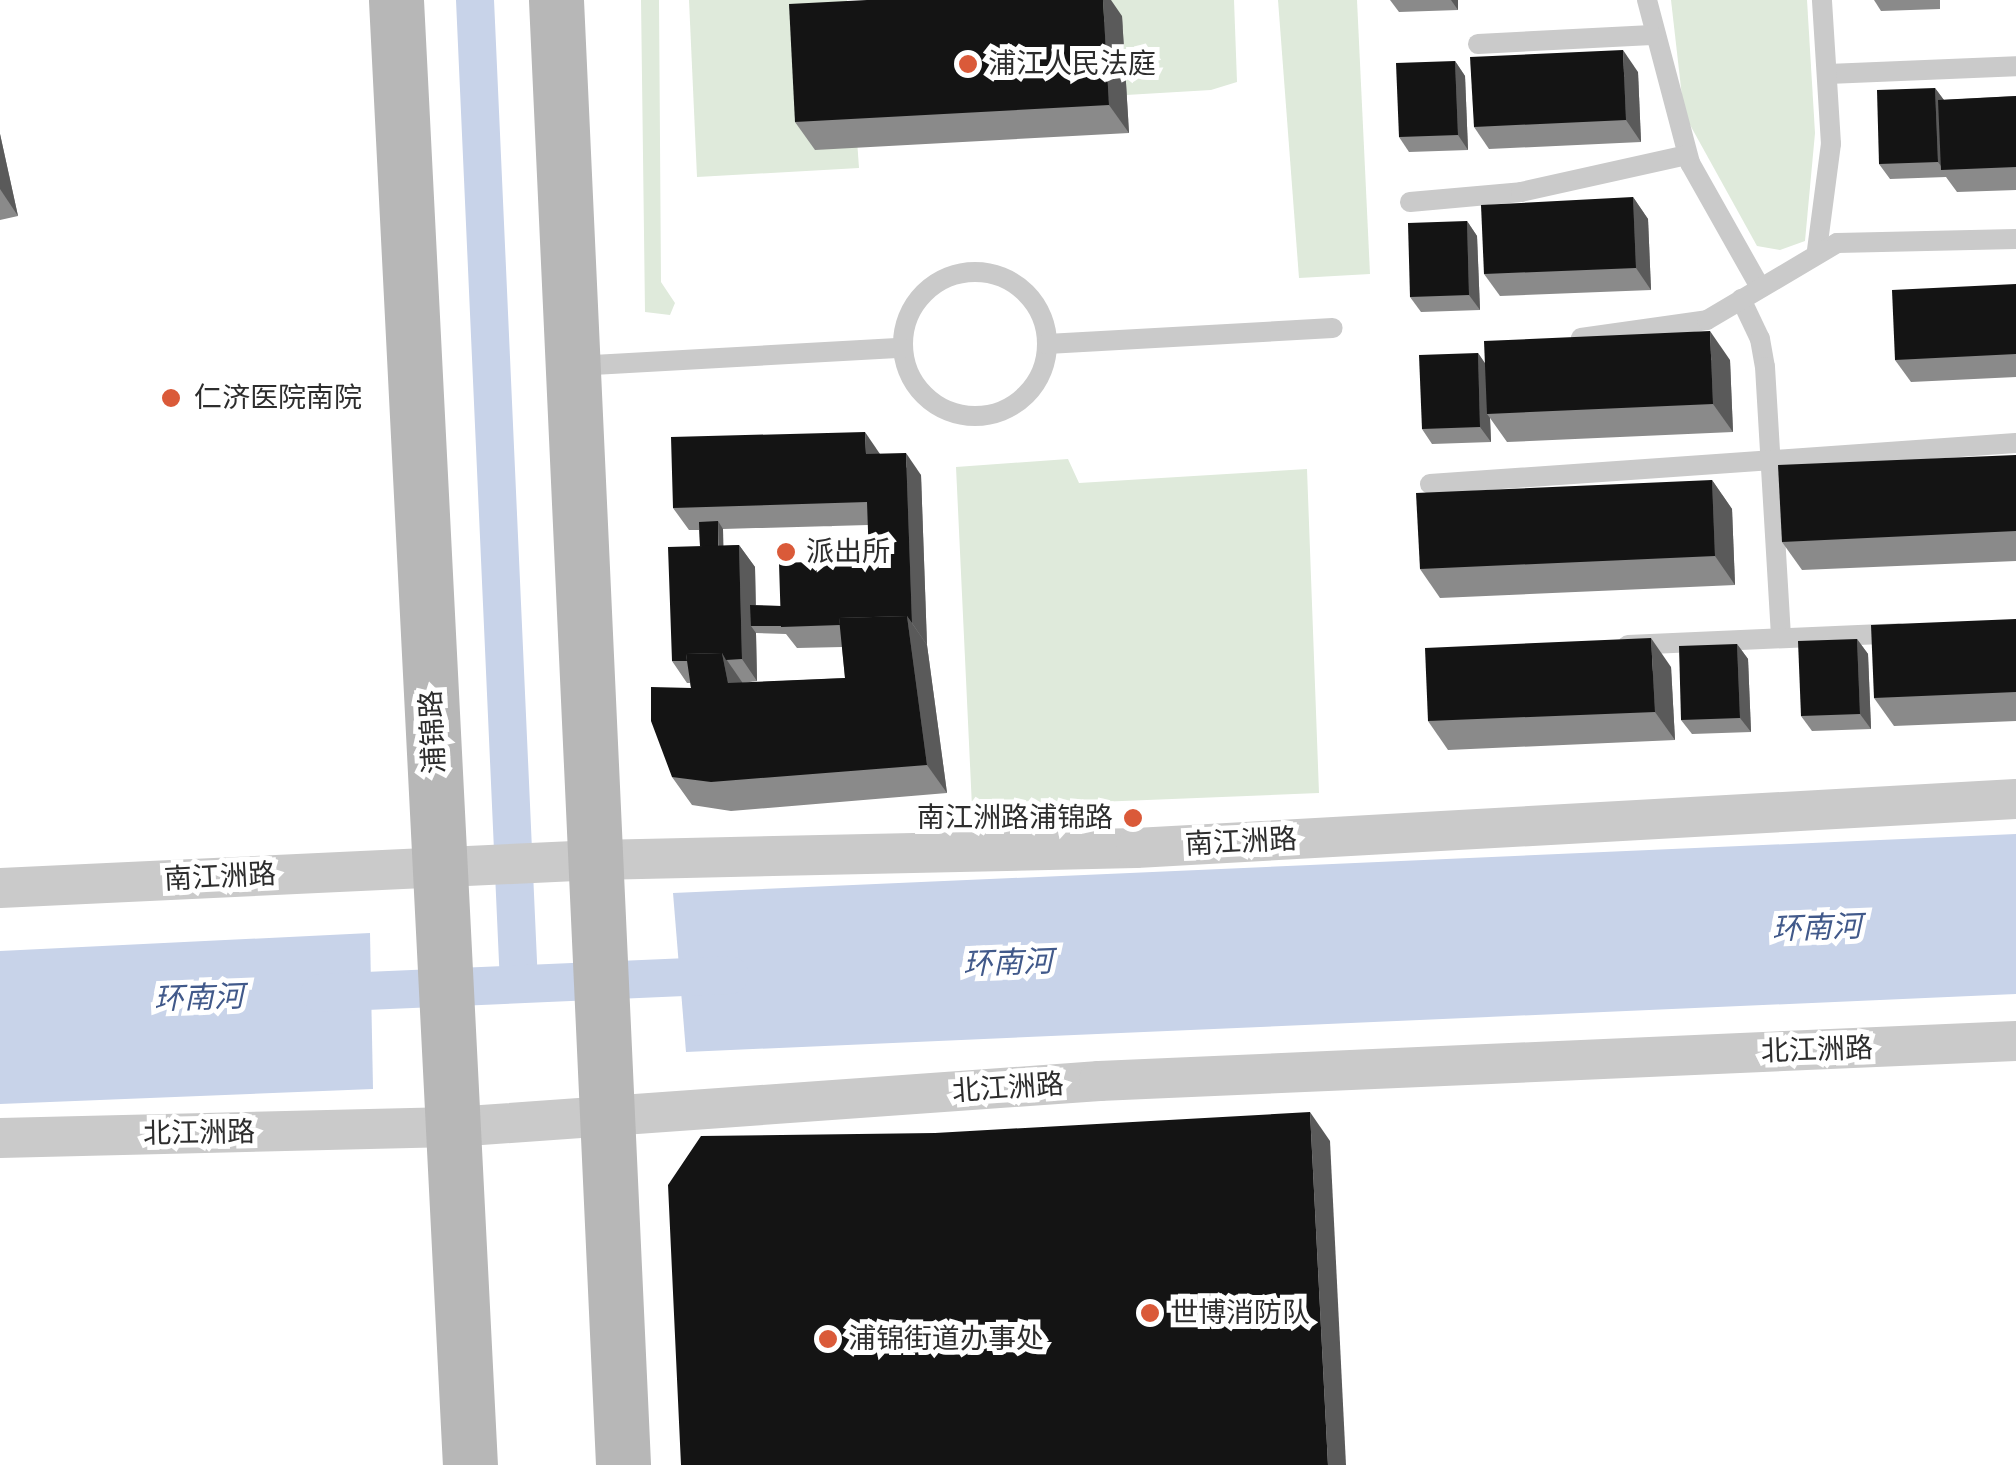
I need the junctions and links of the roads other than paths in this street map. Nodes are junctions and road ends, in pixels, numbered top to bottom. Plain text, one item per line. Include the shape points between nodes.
1 (396, 0) edge
2 (556, 0) edge
3 (1647, 0) edge
4 (1822, 0) edge
5 (1652, 35) junction
6 (1478, 44) dead end
7 (2016, 66) edge
8 (1828, 74) junction
9 (1687, 156) junction
10 (1410, 202) dead end
11 (2016, 239) edge
12 (1817, 250) junction
13 (1760, 287) junction
14 (1741, 299) junction
15 (1333, 328) dead end
16 (1557, 340) edge
17 (1047, 344) junction
18 (902, 348) junction
19 (573, 366) junction
20 (2016, 444) edge
21 (1769, 460) junction
22 (1430, 484) dead end
23 (1918, 632) edge
24 (1782, 638) junction
25 (1610, 646) edge
26 (2016, 800) edge
27 (588, 878) junction
28 (450, 884) junction
29 (0, 888) edge
30 (2016, 1042) edge
31 (606, 1096) junction
32 (453, 1127) junction
33 (0, 1138) edge
34 (470, 1465) edge
35 (622, 1465) edge

1 - 28 main road, 浦锦路
2 - 19 main road
3 - 5 lane
4 - 8 lane
5 - 6 lane
5 - 9 lane
7 - 8 lane
8 - 12 lane via 1832,144
9 - 10 lane via 1521,192
9 - 13 lane
11 - 12 lane via 1862,242
12 - 13 lane
13 - 14 lane
14 - 16 lane via 1690,324
14 - 21 lane via 1760,339
15 - 17 lane
17 - 18 lane via 1041,376 1023,400 980,417 930,401 910,379
17 - 18 lane via 1045,321 1021,286 971,271 938,280 919,297 904,323
18 - 19 lane
19 - 27 main road
20 - 21 lane
21 - 22 lane
21 - 24 lane
23 - 24 lane
24 - 25 lane
26 - 27 street, 南江洲路
27 - 28 street, 南江洲路
27 - 31 main road
28 - 29 street, 南江洲路
28 - 32 main road, 浦锦路
30 - 31 street, 北江洲路
31 - 32 street, 北江洲路
31 - 35 main road
32 - 33 street, 北江洲路
32 - 34 main road, 浦锦路

